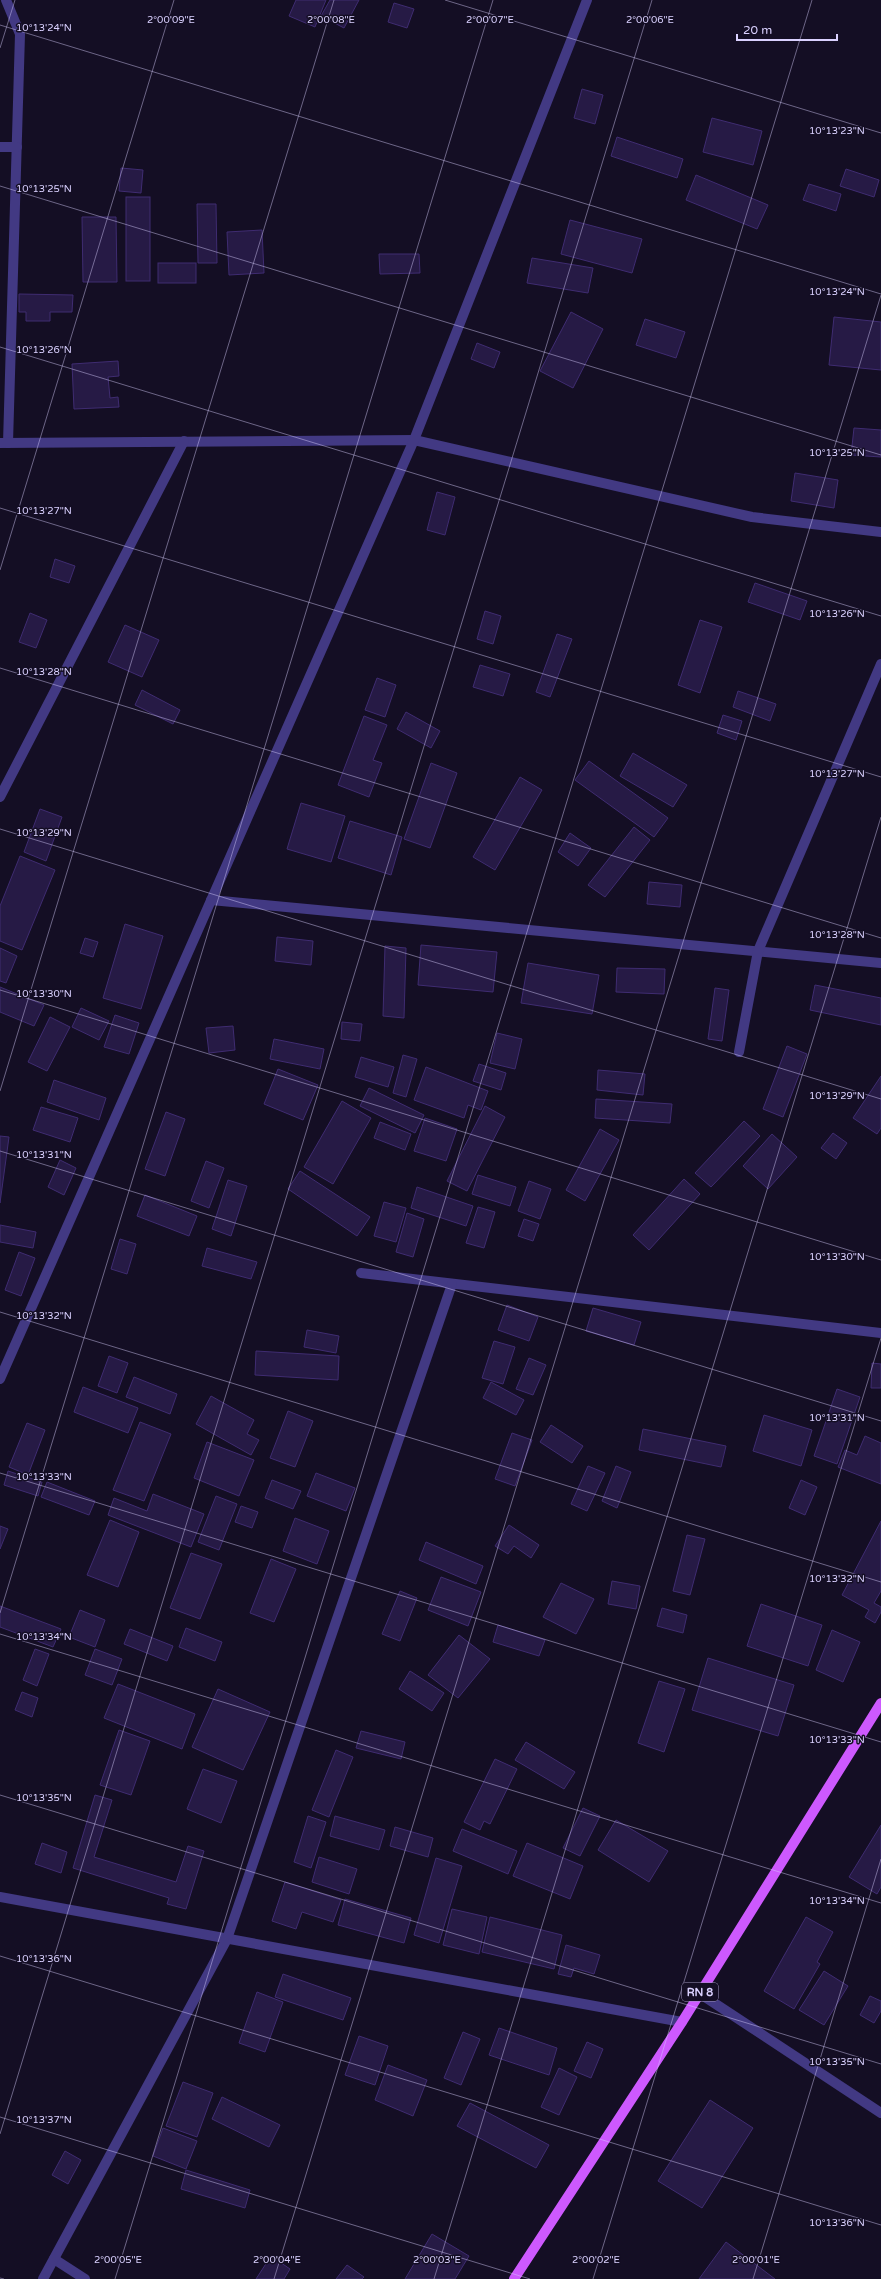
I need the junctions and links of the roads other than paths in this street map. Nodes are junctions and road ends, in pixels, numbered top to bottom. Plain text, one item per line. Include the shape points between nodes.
1 (6, 0) edge
2 (588, 0) edge
3 (0, 147) edge
4 (17, 147) junction
5 (414, 440) junction
6 (184, 441) junction
7 (4, 443) edge
8 (881, 532) edge
9 (881, 664) edge
10 (0, 797) edge
11 (211, 900) junction
12 (758, 951) junction
13 (881, 962) edge
14 (739, 1052) dead end
15 (360, 1273) dead end
16 (452, 1284) junction
17 (881, 1333) edge
18 (0, 1380) edge
19 (881, 1703) edge
20 (0, 1897) edge
21 (227, 1939) junction
22 (699, 1993) junction
23 (682, 2022) junction
24 (881, 2114) edge
25 (54, 2259) junction
26 (43, 2279) edge
27 (85, 2279) edge
28 (514, 2279) edge

1 - 4 street via 20,34
2 - 5 street
3 - 4 street
4 - 7 street
5 - 6 street
5 - 8 street via 752,517
5 - 11 street
6 - 7 street
6 - 10 street
9 - 12 street
11 - 12 street
11 - 18 street
12 - 13 street
12 - 14 street
15 - 16 street
16 - 17 street
16 - 21 street
19 - 22 main road, RN 8
20 - 21 street
21 - 23 street
21 - 25 street
22 - 23 main road, RN 8
22 - 24 street
23 - 28 main road, RN 8
25 - 26 street
25 - 27 street

